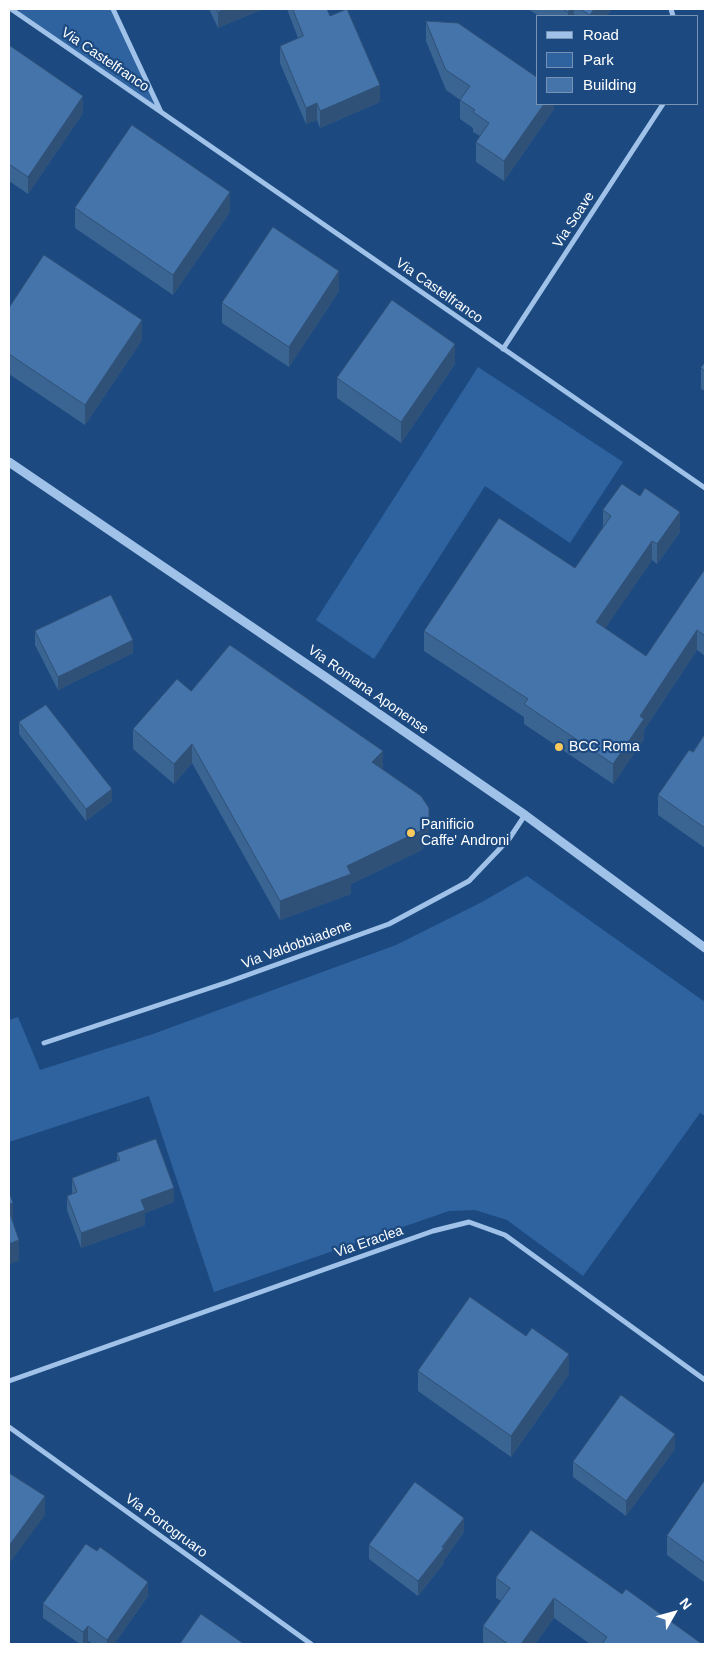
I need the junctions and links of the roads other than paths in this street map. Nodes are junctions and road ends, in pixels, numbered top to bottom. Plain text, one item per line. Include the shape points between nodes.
1 (11, 9) edge
2 (113, 9) edge
3 (663, 105) edge
4 (161, 112) junction
5 (503, 349) junction
6 (9, 462) edge
7 (705, 488) edge
8 (525, 815) junction
9 (705, 948) edge
10 (44, 1044) dead end
11 (705, 1380) edge
12 (9, 1381) edge
13 (9, 1427) edge
14 (311, 1644) edge

1 - 4 street, Via Castelfranco
2 - 4 street, Via Castelfranco
3 - 5 street, Via Soave
4 - 5 street, Via Castelfranco
5 - 7 street, Via Castelfranco
6 - 8 street, Via Romana Aponense
8 - 9 street, Via Romana Aponense
8 - 10 street, Via Valdobbiadene via 509,840 469,881 389,924
11 - 12 street, Via Eraclea via 505,1235 469,1222 425,1234
13 - 14 street, Via Portogruaro

